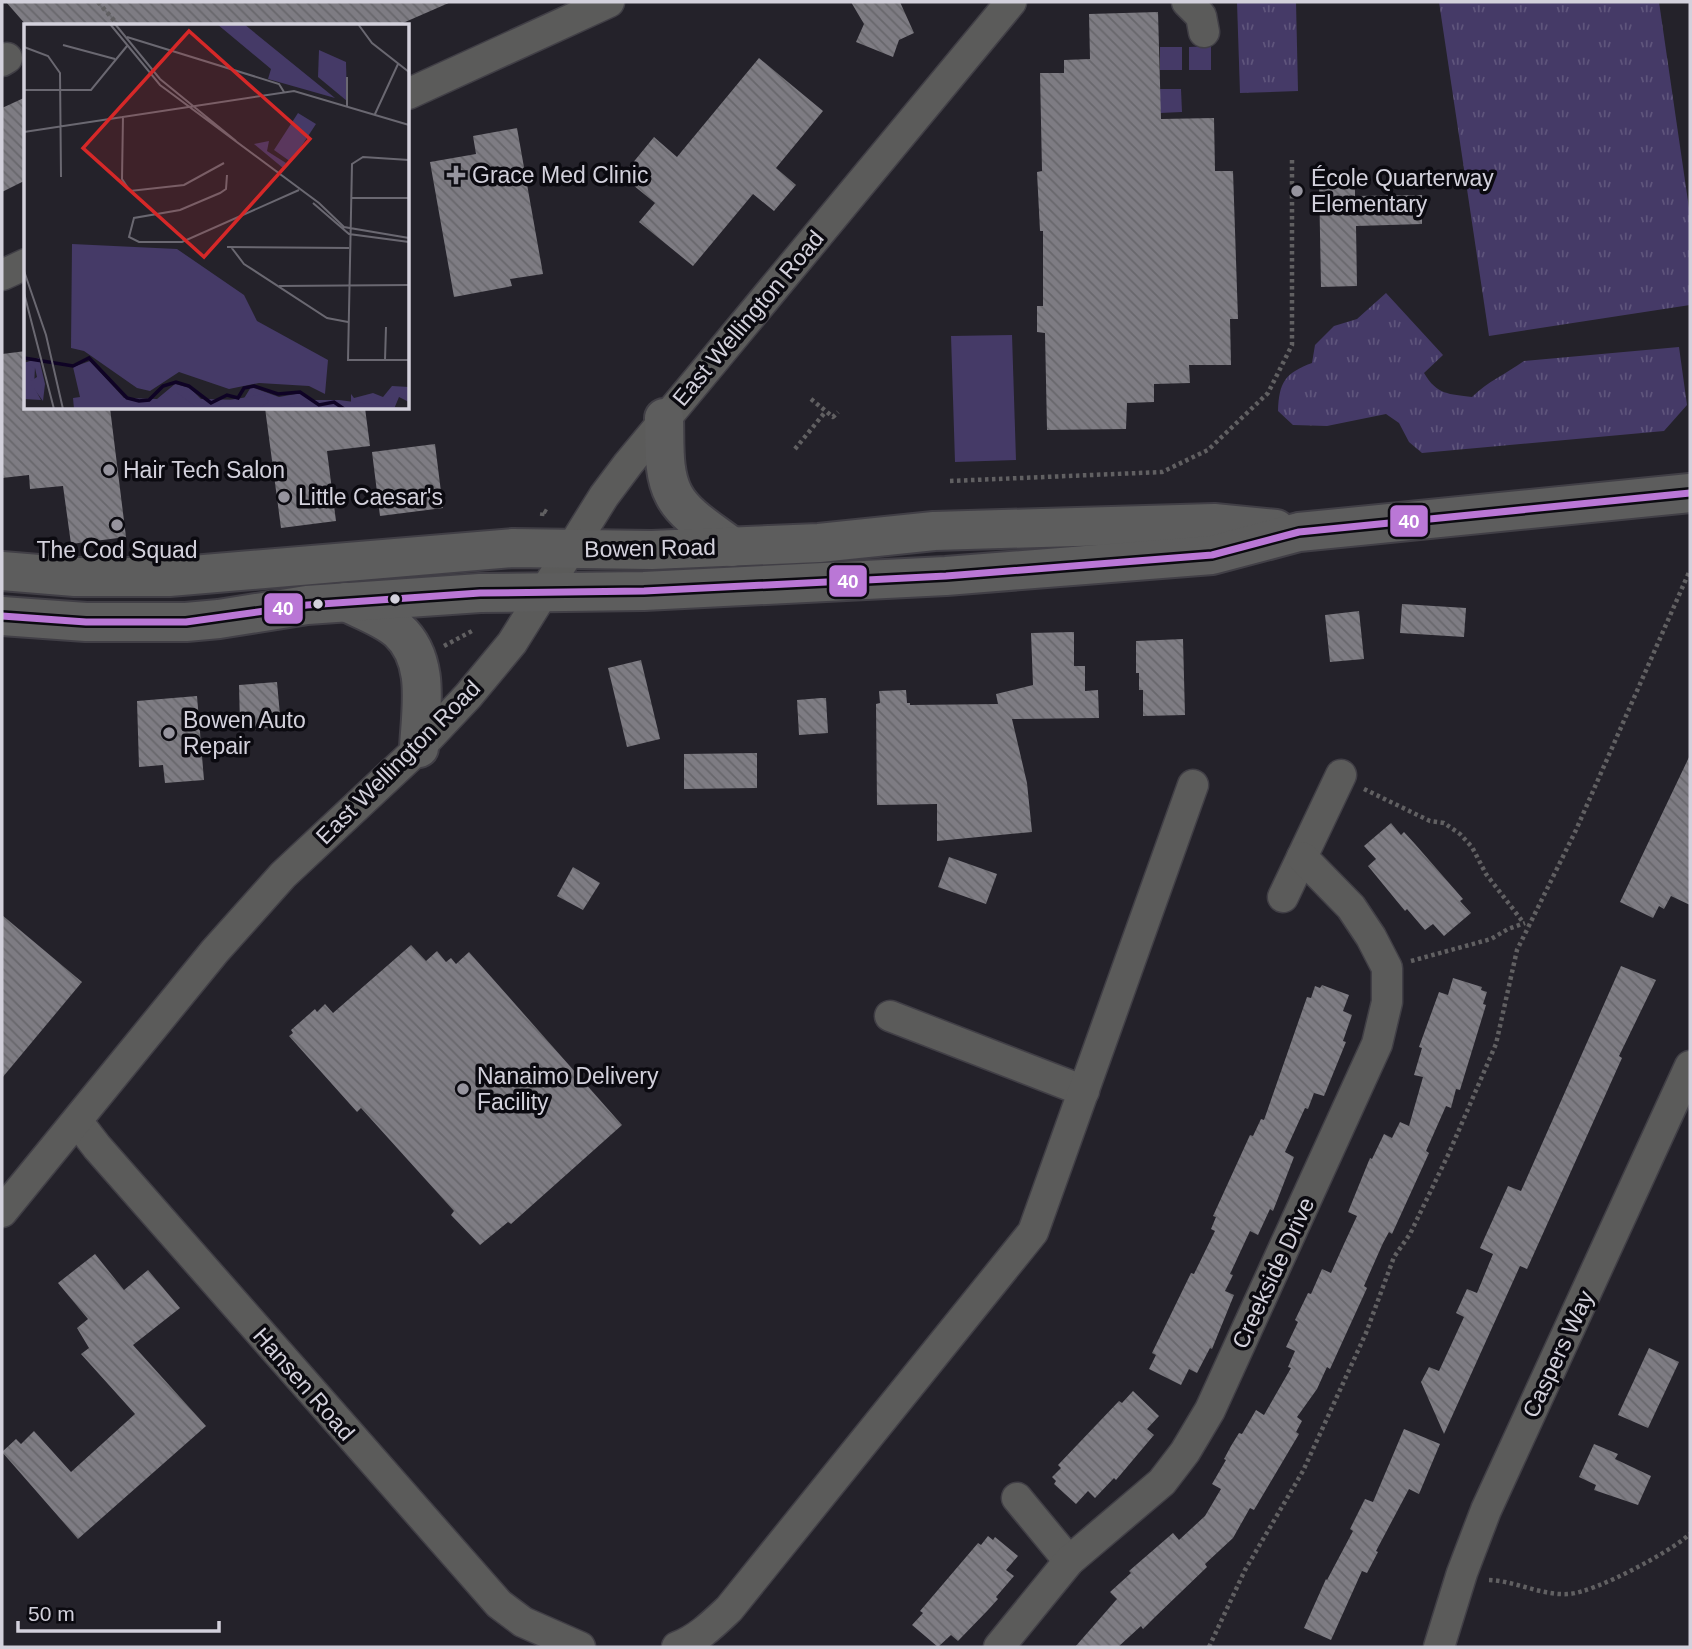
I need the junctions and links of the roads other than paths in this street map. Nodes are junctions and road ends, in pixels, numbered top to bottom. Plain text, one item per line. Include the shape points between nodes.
1 (609, 2) edge
2 (1011, 2) edge
3 (1187, 2) edge
4 (1204, 32) dead end
5 (410, 93) edge
6 (24, 265) edge
7 (2, 275) edge
8 (664, 418) junction
9 (1690, 493) edge
10 (1299, 532) junction
11 (732, 547) junction
12 (570, 549) junction
13 (2, 571) edge
14 (544, 592) junction
15 (346, 602) junction
16 (2, 616) edge
17 (419, 748) junction
18 (1341, 775) dead end
19 (1193, 785) dead end
20 (1302, 857) junction
21 (1283, 897) dead end
22 (890, 1016) dead end
23 (1690, 1066) edge
24 (1084, 1091) junction
25 (77, 1121) junction
26 (2, 1212) edge
27 (1017, 1498) dead end
28 (1069, 1561) junction
29 (580, 1647) edge
30 (677, 1647) edge
31 (999, 1647) edge
32 (1439, 1647) edge

1 - 5 street
2 - 8 street, East Wellington Road
3 - 4 street via 1201,16
6 - 7 street
8 - 11 main road via 667,477 673,495
8 - 12 street, East Wellington Road
9 - 10 main road, Bowen Road
10 - 11 main road, Bowen Road via 1201,523 934,531
10 - 14 main road, Bowen Road via 1212,555 1112,564 897,579
11 - 12 main road, Bowen Road
12 - 13 main road, Bowen Road via 513,548 169,578
12 - 14 street, East Wellington Road
14 - 15 main road, Bowen Road
14 - 17 street, East Wellington Road via 512,643
15 - 16 main road, Bowen Road via 186,622
15 - 17 main road via 396,628 418,658
17 - 25 street, East Wellington Road via 283,875
18 - 20 street
19 - 24 street
20 - 21 street
20 - 28 street, Creekside Drive via 1351,907 1387,968 1387,1002 1377,1044 1210,1410 1185,1452 1162,1482
22 - 24 street
23 - 32 street, Caspers Way via 1486,1510
24 - 30 street via 1033,1232 729,1609
25 - 26 street, East Wellington Road
25 - 29 street, Hansen Road via 499,1604 544,1634
27 - 28 street
28 - 31 street, Creekside Drive

